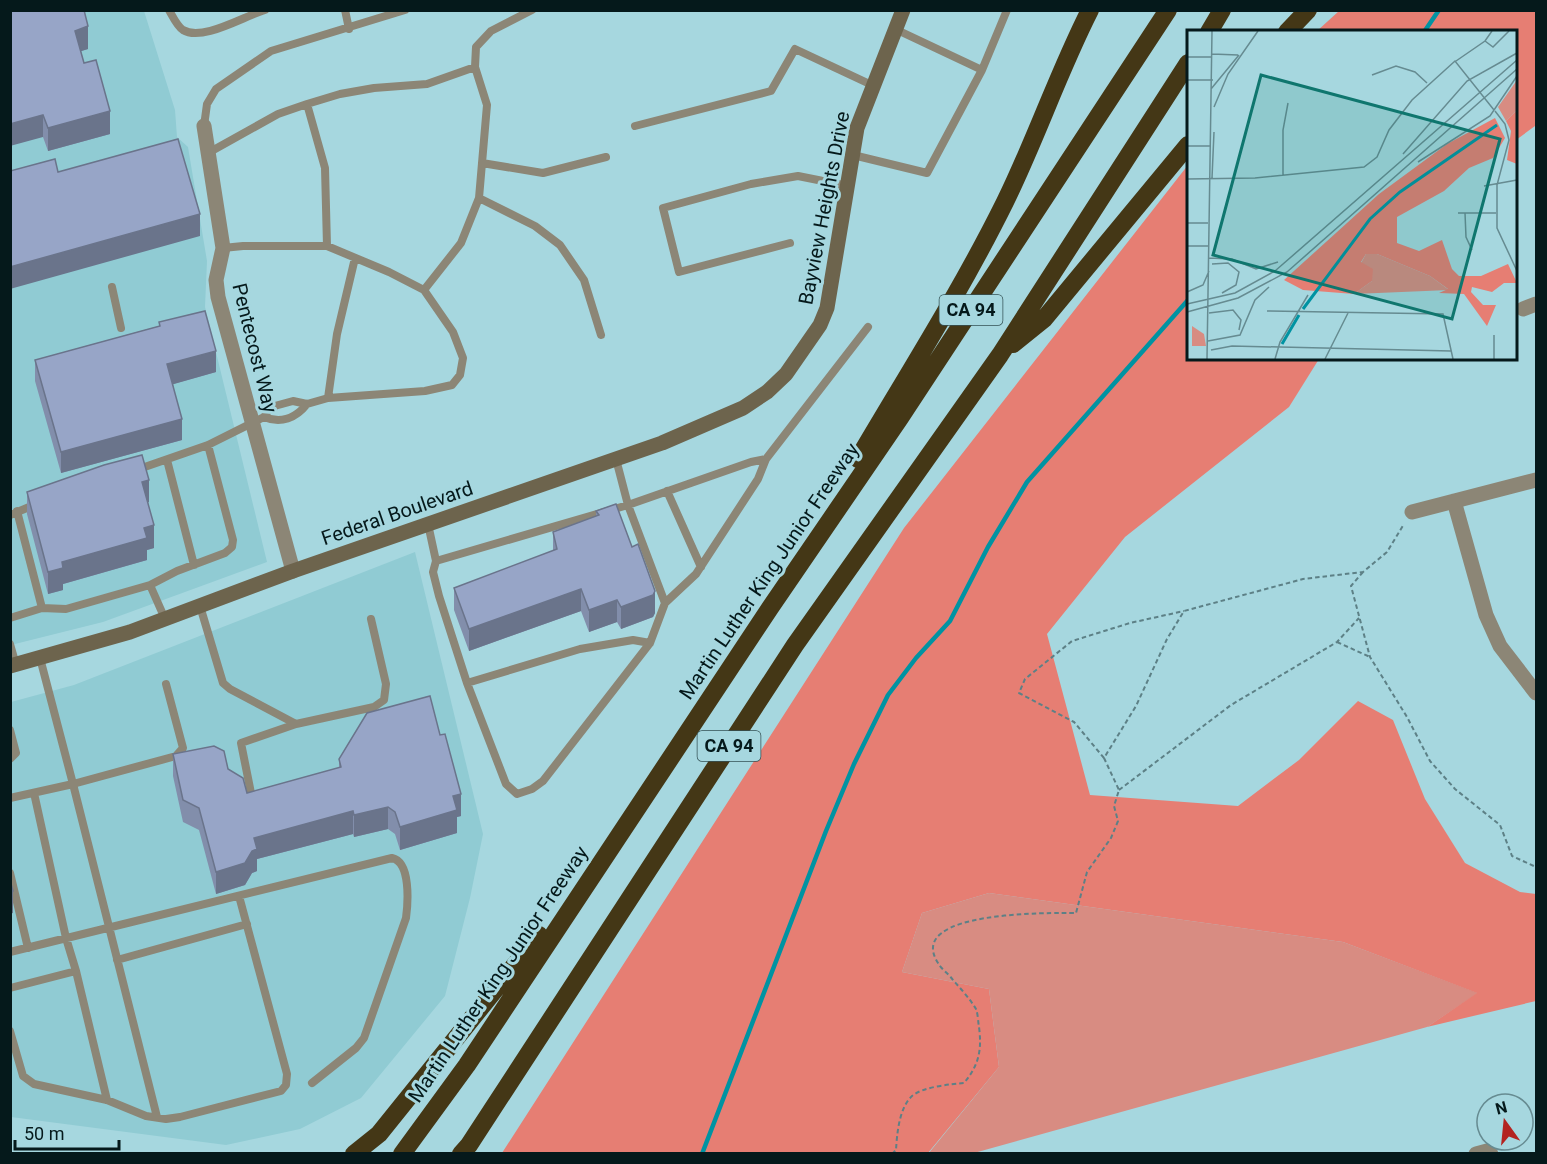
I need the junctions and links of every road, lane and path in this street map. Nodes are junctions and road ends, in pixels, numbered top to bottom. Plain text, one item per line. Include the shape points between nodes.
1 (169, 10) edge
2 (265, 10) edge
3 (345, 10) edge
4 (405, 10) edge
5 (532, 10) edge
6 (903, 10) edge
7 (1007, 10) edge
8 (1090, 10) edge
9 (1168, 10) edge
10 (1222, 10) edge
11 (1308, 10) edge
12 (349, 28) junction
13 (895, 29) junction
14 (1210, 30) edge
15 (1289, 30) edge
16 (1187, 65) edge
17 (475, 67) junction
18 (982, 70) junction
19 (874, 86) junction
20 (307, 104) junction
21 (204, 126) joint
22 (635, 126) dead end
23 (1187, 146) edge
24 (208, 153) junction
25 (853, 155) junction
26 (606, 158) dead end
27 (482, 163) junction
28 (848, 186) junction
29 (479, 198) junction
30 (790, 243) dead end
31 (327, 246) junction
32 (223, 248) junction
33 (355, 258) junction
34 (112, 287) dead end
35 (424, 290) junction
36 (868, 327) dead end
37 (122, 328) dead end
38 (601, 335) dead end
39 (1000, 355) junction
40 (786, 374) joint
41 (328, 398) junction
42 (307, 404) junction
43 (258, 420) junction
44 (208, 445) junction
45 (616, 459) junction
46 (765, 459) junction
47 (167, 460) junction
48 (133, 471) edge
49 (1536, 480) edge
50 (667, 491) junction
51 (1454, 501) junction
52 (42, 502) edge
53 (628, 505) junction
54 (1412, 512) joint
55 (14, 513) edge
56 (428, 524) junction
57 (436, 561) junction
58 (194, 565) junction
59 (701, 567) junction
60 (293, 571) junction
61 (1363, 572) junction
62 (150, 585) junction
63 (665, 603) junction
64 (200, 606) junction
65 (42, 608) junction
66 (770, 608) junction
67 (1184, 611) junction
68 (10, 618) edge
69 (1359, 618) junction
70 (165, 619) junction
71 (371, 619) dead end
72 (1337, 642) junction
73 (650, 643) junction
74 (10, 644) edge
75 (1370, 657) junction
76 (40, 658) junction
77 (13, 666) edge
78 (166, 684) dead end
79 (467, 684) junction
80 (1536, 693) edge
81 (296, 724) junction
82 (10, 730) edge
83 (1104, 758) junction
84 (10, 759) edge
85 (73, 784) junction
86 (1119, 790) junction
87 (34, 793) junction
88 (13, 798) edge
89 (252, 798) edge
90 (621, 833) junction
91 (1536, 867) edge
92 (10, 873) edge
93 (239, 896) junction
94 (21, 919) junction
95 (10, 922) edge
96 (247, 924) junction
97 (109, 928) junction
98 (66, 938) junction
99 (28, 948) junction
100 (10, 952) edge
101 (117, 960) junction
102 (76, 971) junction
103 (10, 988) edge
104 (10, 1031) edge
105 (312, 1083) dead end
106 (107, 1100) junction
107 (156, 1118) junction
108 (465, 1151) edge
109 (354, 1154) edge
110 (402, 1154) edge
111 (892, 1154) edge

1 - 2 lane via 181,29 194,35
3 - 12 lane
4 - 12 lane, Pentecost Way
5 - 17 lane via 492,31 476,47
6 - 13 main road, Bayview Heights Drive
7 - 18 lane
8 - 66 highway via 1006,200 971,266
9 - 66 highway, Martin Luther King Junior Freeway / CA 94 via 913,399
10 - 14 highway
11 - 15 highway
12 - 21 lane, Pentecost Way via 271,51 216,89 207,104
13 - 18 lane
13 - 19 main road, Bayview Heights Drive
16 - 39 highway, CA 94
17 - 20 lane via 427,84 374,88
17 - 27 lane via 487,105
18 - 25 lane via 927,173
19 - 22 lane via 795,49 771,91
19 - 25 main road, Bayview Heights Drive via 857,128
20 - 24 lane via 278,114
20 - 31 lane via 325,168
21 - 24 street, Pentecost Way
23 - 39 highway via 1044,319
24 - 32 street, Pentecost Way
25 - 28 main road, Bayview Heights Drive
26 - 27 lane via 543,174
27 - 29 lane
28 - 30 lane via 798,176 751,184 663,208 679,272
28 - 40 main road, Bayview Heights Drive via 827,308 820,325
29 - 35 lane via 461,243
29 - 38 lane via 535,226 561,245 584,280
31 - 32 lane
31 - 33 lane
32 - 43 street, Pentecost Way via 216,280 218,297
33 - 35 lane
33 - 41 lane via 337,334
34 - 37 lane
35 - 41 lane via 453,332 463,358 460,375 452,386 425,392
36 - 46 lane
39 - 108 highway, CA 94 via 795,645
40 - 45 main road, Federal Boulevard via 743,408
41 - 42 lane
42 - 43 lane via 299,414 275,421
42 - 43 lane via 293,401 271,406
43 - 44 lane
43 - 60 street, Pentecost Way
44 - 47 lane
44 - 58 lane via 233,540 225,554
45 - 53 lane
45 - 56 main road, Federal Boulevard
46 - 50 lane
46 - 59 lane via 758,479
47 - 48 lane
47 - 58 lane
49 - 51 street
50 - 53 lane
50 - 59 lane
51 - 54 street
51 - 80 street via 1486,615 1500,646
52 - 55 lane
53 - 57 lane
53 - 63 lane
54 - 61 path via 1387,552
55 - 65 lane
56 - 57 lane
56 - 60 main road, Federal Boulevard
57 - 79 lane via 433,572 439,596
58 - 62 lane
59 - 63 lane
60 - 64 main road, Federal Boulevard
61 - 67 path via 1303,579
61 - 69 path via 1351,586
62 - 65 lane via 66,609
62 - 70 lane
63 - 73 lane
64 - 70 main road, Federal Boulevard
64 - 81 lane via 223,683
65 - 68 lane
66 - 90 highway, Martin Luther King Junior Freeway / CA 94
67 - 83 path via 1136,706
67 - 83 path via 1072,641 1025,679 1019,693 1074,722
69 - 72 path
69 - 75 path
70 - 76 main road, Federal Boulevard
71 - 81 lane via 386,684 384,700 374,707
72 - 75 path
72 - 86 path via 1231,705
73 - 79 lane via 633,640 580,649
73 - 79 lane via 543,781 517,794 506,784
74 - 77 lane
75 - 91 path via 1430,761 1455,789 1500,825 1512,856
76 - 77 main road, Federal Boulevard
76 - 85 lane
78 - 85 lane via 183,748 176,756
81 - 89 lane via 241,743
82 - 84 lane via 16,753
83 - 86 path
85 - 87 lane
85 - 97 lane
86 - 111 path via 1114,806 1118,821 1112,838 1087,873 1076,913 979,918 949,927 936,939 933,952 938,963 977,1011 982,1045 964,1083 941,1085 913,1095 903,1110
87 - 88 lane
87 - 98 lane
90 - 109 highway via 379,1134
90 - 110 highway, Martin Luther King Junior Freeway / CA 94 via 467,1065
92 - 94 lane
93 - 96 lane
93 - 97 lane
93 - 105 lane via 392,858 402,864 408,904 405,918 364,1038
94 - 95 lane
94 - 99 lane
96 - 101 lane
96 - 107 lane via 287,1074 286,1085 281,1091 180,1116
97 - 98 lane
97 - 101 lane
98 - 99 lane
98 - 102 lane
99 - 100 lane
101 - 107 lane
102 - 103 lane
102 - 106 lane
104 - 106 lane via 22,1076 34,1084
106 - 107 lane

